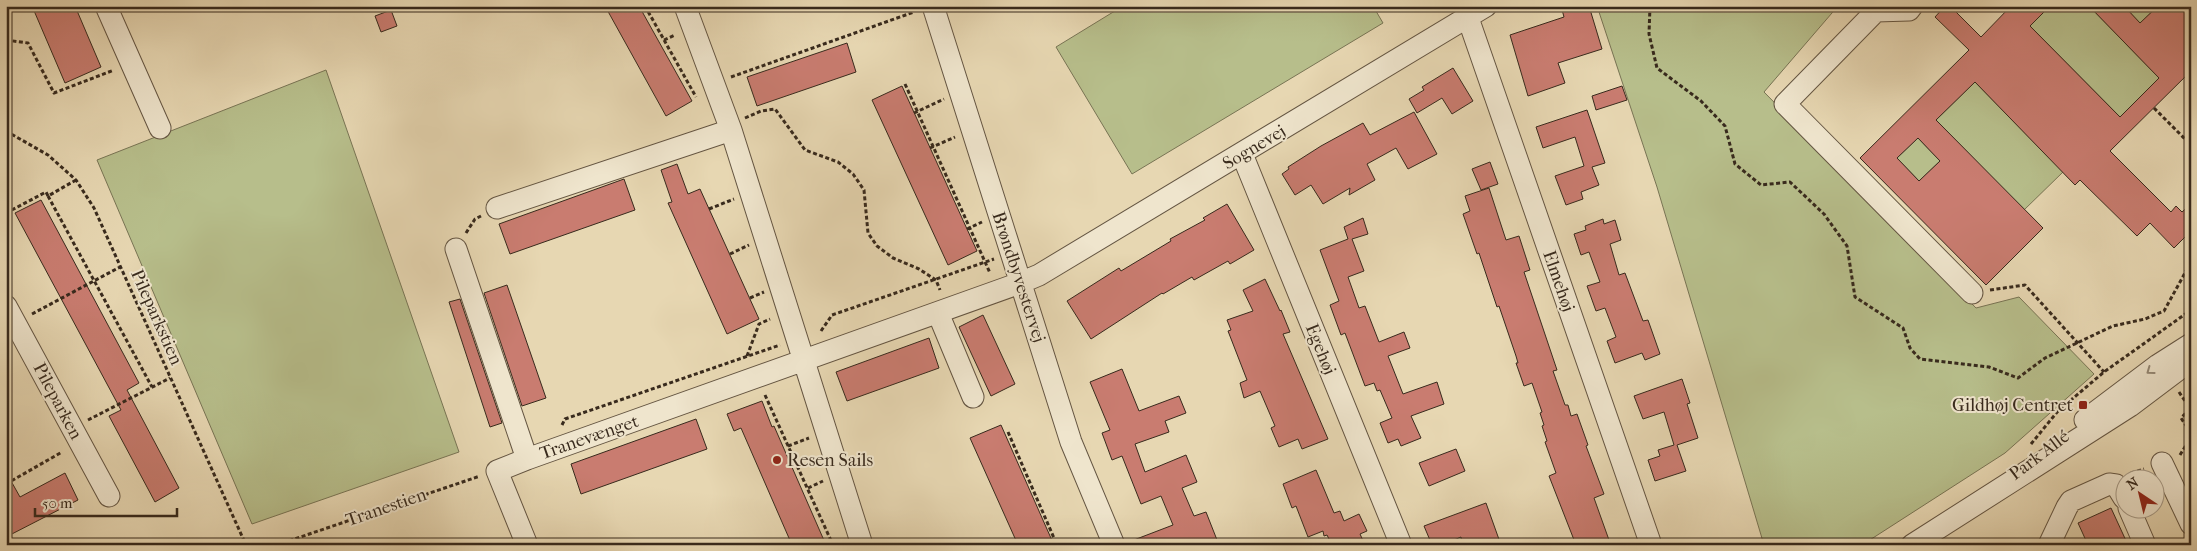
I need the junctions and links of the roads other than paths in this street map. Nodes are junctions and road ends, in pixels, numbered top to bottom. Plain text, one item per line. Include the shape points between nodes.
1 (106, 6) edge
2 (685, 6) edge
3 (1486, 6) edge
4 (1912, 6) edge
5 (927, 8) edge
6 (1876, 9) edge
7 (1468, 18) junction
8 (160, 128) dead end
9 (730, 128) junction
10 (1242, 154) junction
11 (497, 208) road end
12 (456, 249) road end
13 (1020, 283) junction
14 (1972, 293) road end
15 (943, 312) junction
16 (11, 314) edge
17 (2191, 344) edge
18 (2191, 360) edge
19 (805, 362) junction
20 (973, 397) dead end
21 (526, 459) junction
22 (2162, 463) dead end
23 (2114, 485) edge
24 (109, 496) dead end
25 (1961, 514) junction
26 (2133, 518) edge
27 (2191, 524) edge
28 (527, 545) edge
29 (862, 545) edge
30 (1114, 545) edge
31 (1401, 545) edge
32 (1651, 545) edge
33 (1912, 545) edge
34 (2049, 545) edge
35 (2145, 545) edge

1 - 8 street
2 - 9 street
3 - 7 street, Sognevej
4 - 6 street via 1908,10
5 - 13 street, Brøndbyvestervej via 960,92
6 - 14 street via 1784,104
7 - 10 street, Sognevej
7 - 32 street, Elmehøj
9 - 11 street
9 - 19 street
10 - 13 street, Sognevej
10 - 31 street, Egehøj
12 - 21 street, Tranevænget
13 - 15 street, Tranevænget
13 - 30 street, Brøndbyvestervej via 1072,442
15 - 19 street, Tranevænget
15 - 20 street
16 - 24 street, Pileparken
17 -> 25 street, Park Allé via 2140,378
18 - 25 street, Park Allé via 2130,406
19 - 21 street, Tranevænget
19 - 29 street
21 - 28 street via 497,470
22 - 27 street
23 - 34 street via 2109,484 2071,502
25 - 33 street, Park Allé
26 - 35 street

